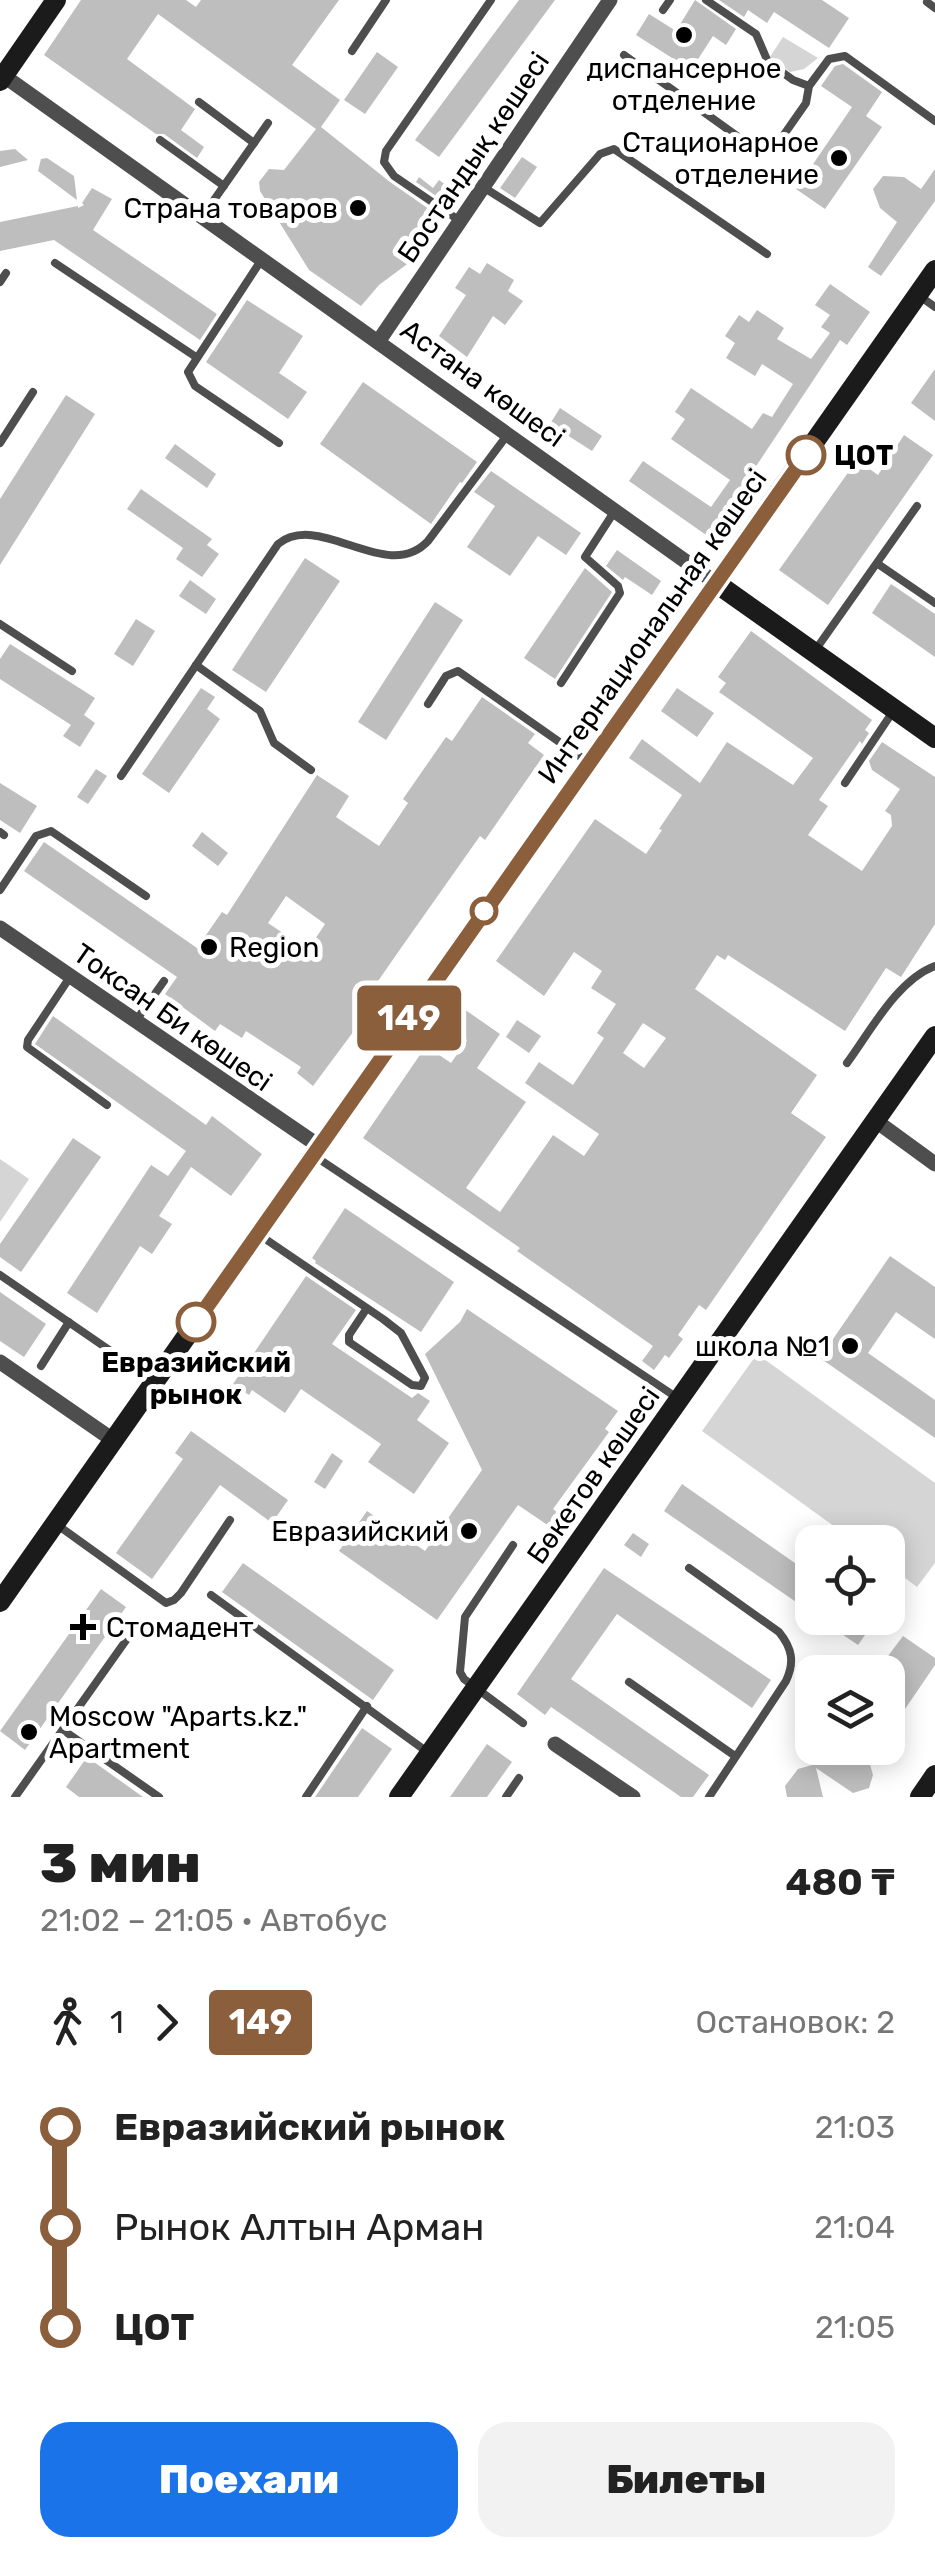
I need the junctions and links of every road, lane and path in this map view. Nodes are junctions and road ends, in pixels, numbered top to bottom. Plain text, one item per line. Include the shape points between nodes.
1 (56, 0) edge
2 (386, 0) edge
3 (490, 0) edge
4 (610, 0) edge
5 (670, 0) edge
6 (706, 0) edge
7 (664, 10) dead end
8 (352, 51) dead end
9 (624, 54) dead end
10 (1, 77) edge
11 (809, 86) junction
12 (199, 102) dead end
13 (935, 122) edge
14 (268, 124) dead end
15 (160, 140) dead end
16 (254, 143) junction
17 (224, 186) junction
18 (483, 187) junction
19 (202, 216) junction
20 (460, 221) junction
21 (767, 254) dead end
22 (262, 259) junction
23 (55, 263) dead end
24 (935, 270) edge
25 (6, 274) dead end
26 (0, 282) edge
27 (926, 301) edge
28 (378, 342) junction
29 (196, 357) junction
30 (33, 392) dead end
31 (508, 434) junction
32 (0, 443) edge
33 (279, 443) dead end
34 (917, 506) dead end
35 (614, 512) junction
36 (878, 564) junction
37 (716, 583) junction
38 (935, 604) edge
39 (0, 624) edge
40 (814, 652) junction
41 (196, 665) junction
42 (72, 671) dead end
43 (561, 684) dead end
44 (428, 704) dead end
45 (895, 709) junction
46 (935, 738) edge
47 (588, 762) junction
48 (312, 770) dead end
49 (121, 776) dead end
50 (846, 783) dead end
51 (0, 890) edge
52 (146, 896) dead end
53 (0, 928) edge
54 (935, 966) edge
55 (70, 976) junction
56 (164, 980) dead end
57 (135, 1022) junction
58 (935, 1036) edge
59 (847, 1064) dead end
60 (107, 1105) dead end
61 (876, 1121) junction
62 (316, 1150) junction
63 (935, 1164) edge
64 (258, 1234) junction
65 (0, 1275) edge
66 (367, 1308) junction
67 (69, 1322) junction
68 (0, 1362) edge
69 (41, 1366) dead end
70 (154, 1381) junction
71 (680, 1399) junction
72 (113, 1440) junction
73 (230, 1520) dead end
74 (56, 1524) junction
75 (513, 1545) dead end
76 (689, 1568) dead end
77 (211, 1595) dead end
78 (0, 1602) edge
79 (139, 1622) dead end
80 (628, 1682) dead end
81 (476, 1688) junction
82 (367, 1706) junction
83 (523, 1723) dead end
84 (63, 1730) junction
85 (554, 1744) dead end
86 (430, 1754) junction
87 (735, 1756) junction
88 (935, 1775) edge
89 (519, 1778) dead end
90 (15, 1797) edge
91 (158, 1797) edge
92 (306, 1797) edge
93 (400, 1797) edge
94 (506, 1797) edge
95 (633, 1797) edge
96 (709, 1797) edge
97 (920, 1797) edge

1 - 10 main road
2 - 8 lane
3 - 20 lane via 384,162
4 - 18 street, Бостандық көшесі
5 - 7 lane
6 - 11 lane via 756,34 768,62
9 - 11 lane via 758,151 776,146 803,108
10 - 19 street, Астана көшесі
11 - 13 lane via 829,59 844,56
12 - 16 lane
14 - 16 lane
15 - 17 lane
16 - 17 lane
17 - 19 lane
18 - 20 street, Бостандық көшесі
18 - 21 lane via 540,223 600,154 614,149
19 - 22 street, Астана көшесі
20 - 28 street, Бостандық көшесі
22 - 28 street, Астана көшесі
22 - 29 lane
23 - 29 lane
24 - 27 main road, Интернациональная көшесі
25 - 26 lane
27 - 37 main road, Интернациональная көшесі
28 - 31 street, Астана көшесі
29 - 33 lane via 191,382
30 - 32 lane
31 - 35 street, Астана көшесі
31 - 41 lane via 412,554 304,534 286,538
34 - 36 lane
35 - 37 street, Астана көшесі
35 - 43 lane via 585,557 620,593
36 - 38 lane
36 - 40 lane
37 - 40 main road, Астана көшесі
37 - 47 main road, Интернациональная көшесі
39 - 42 lane
40 - 45 main road, Астана көшесі
41 - 48 lane via 260,711 274,743
41 - 49 lane
44 - 47 lane via 446,676 458,671
45 - 46 main road, Астана көшесі
45 - 50 lane
47 - 62 main road, Интернациональная көшесі
51 - 52 lane via 36,836 51,830
53 - 55 street, Токсан Би көшесі
54 - 59 lane via 918,974 890,1005
55 - 57 street, Токсан Би көшесі
55 - 60 lane via 27,1047
56 - 57 lane
57 - 62 street, Токсан Би көшесі
58 - 61 main road, Бөкетов көшесі
61 - 63 street
61 - 71 main road, Бөкетов көшесі
62 - 64 main road, Интернациональная көшесі
62 - 71 lane
64 - 66 lane
64 - 70 main road, Интернациональная көшесі
65 - 67 lane
66 - 66 lane via 401,1334 425,1378 420,1386 348,1340
67 - 69 lane
67 - 70 lane
68 - 72 street
70 - 72 main road, Интернациональная көшесі
71 - 81 main road, Бөкетов көшесі
72 - 74 main road, Интернациональная көшесі
73 - 74 lane via 181,1593 166,1603
74 - 78 main road, Интернациональная көшесі
75 - 81 lane via 463,1622 460,1672
76 - 87 lane via 779,1632 792,1655 786,1680
77 - 82 lane
79 - 84 lane
80 - 87 lane
81 - 83 lane
81 - 86 main road, Бөкетов көшесі
82 - 86 lane
82 - 92 lane
84 - 90 lane
84 - 91 lane
85 - 95 street
86 - 93 main road, Бөкетов көшесі
87 - 96 lane
88 - 97 main road
89 - 94 lane

